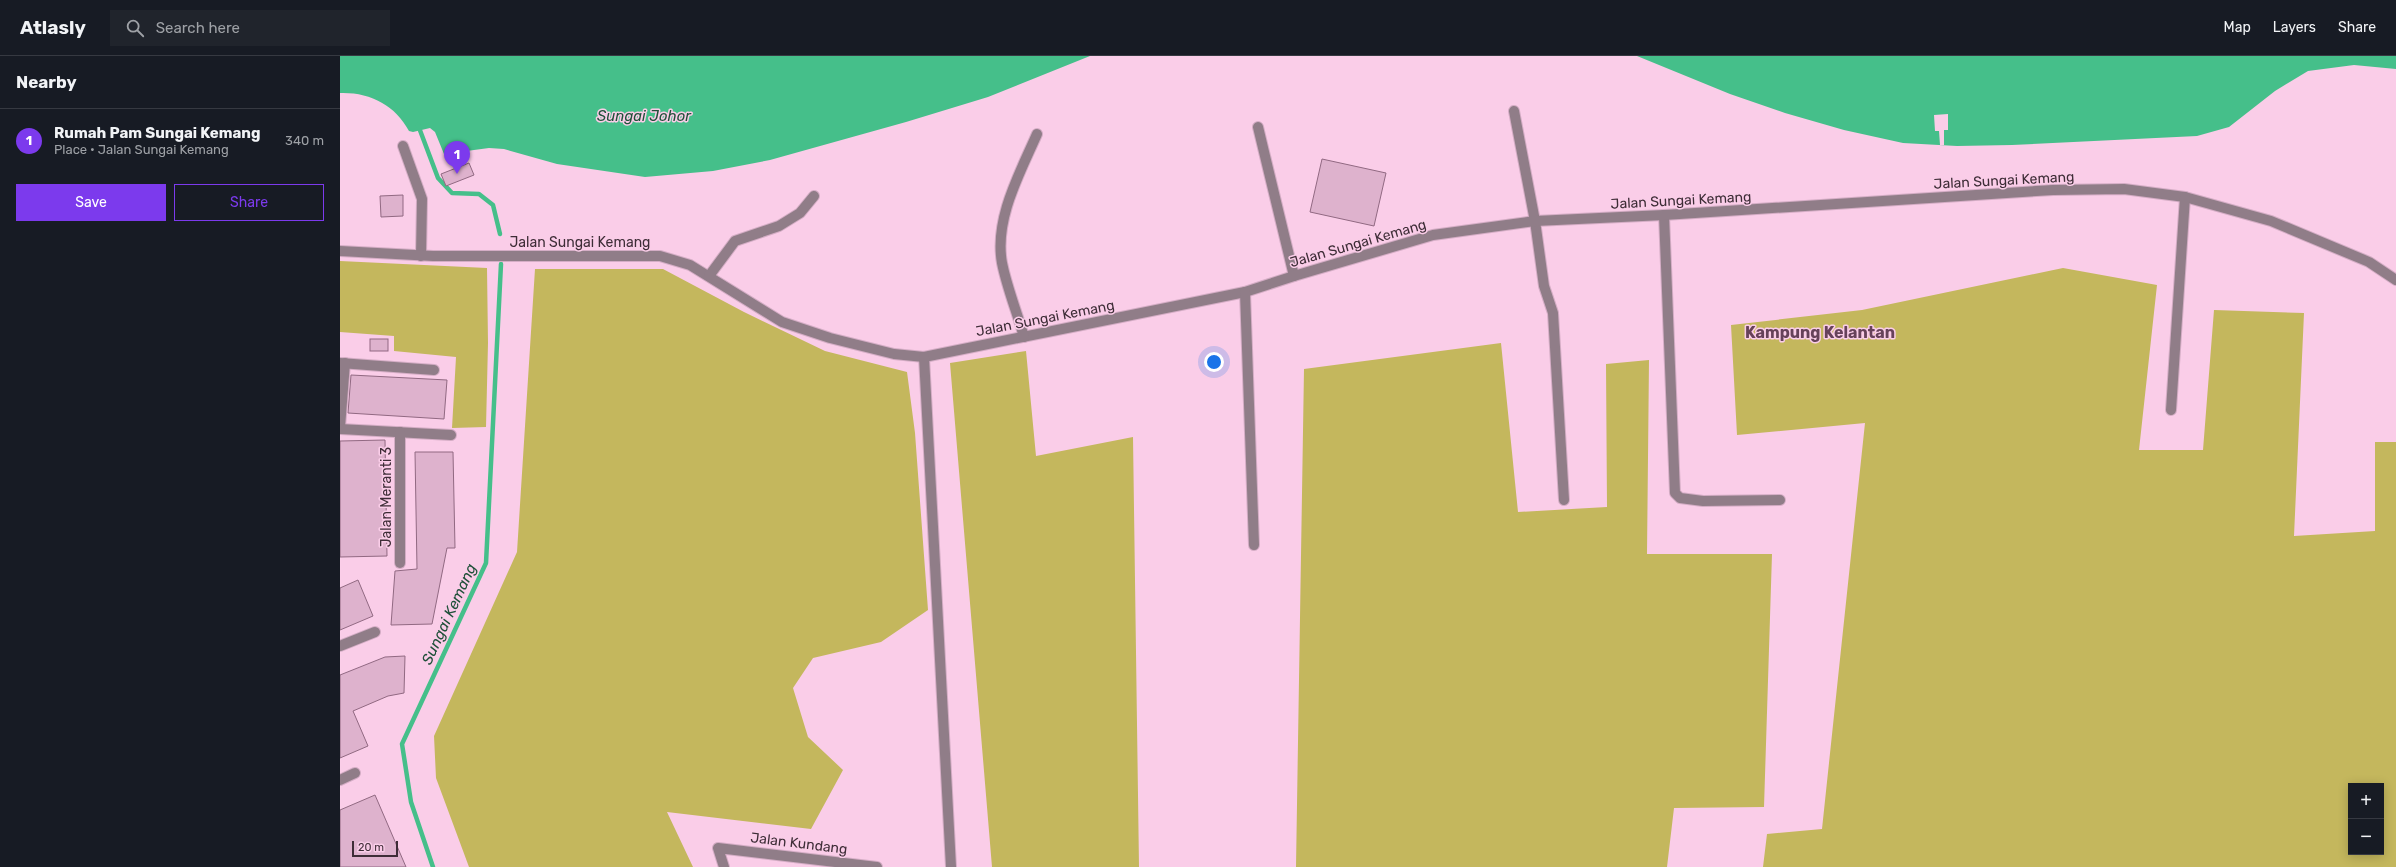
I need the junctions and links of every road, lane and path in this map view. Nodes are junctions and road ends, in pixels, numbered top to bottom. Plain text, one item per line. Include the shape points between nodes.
1 (1514, 111) dead end
2 (1258, 127) dead end
3 (1037, 134) dead end
4 (403, 146) dead end
5 (814, 196) dead end
6 (2185, 197) junction
7 (1664, 215) junction
8 (1535, 221) junction
9 (340, 251) edge
10 (421, 256) junction
11 (709, 276) junction
12 (1294, 276) junction
13 (2396, 280) edge
14 (1245, 292) junction
15 (1024, 337) junction
16 (924, 357) junction
17 (342, 363) edge
18 (434, 370) dead end
19 (2171, 410) dead end
20 (340, 428) edge
21 (400, 432) junction
22 (451, 434) dead end
23 (1564, 500) dead end
24 (1780, 500) dead end
25 (1254, 545) dead end
26 (400, 562) dead end
27 (375, 632) dead end
28 (340, 646) edge
29 (355, 774) dead end
30 (340, 780) edge
31 (724, 867) edge
32 (877, 867) edge
33 (951, 867) edge

1 - 8 street
2 - 12 street
3 - 15 street via 1011,193 1001,237 1002,262
4 - 10 street via 422,199
5 - 11 street via 800,213 779,226 735,241
6 - 7 street, Jalan Sungai Kemang via 2124,189 2053,190
6 - 13 street, Jalan Sungai Kemang via 2271,222 2369,262
6 - 19 street
7 - 8 street, Jalan Sungai Kemang
7 - 24 street via 1675,493 1680,498 1697,500
8 - 12 street, Jalan Sungai Kemang via 1433,235
8 - 23 street via 1544,286 1553,313
9 - 10 street, Jalan Sungai Kemang
10 - 11 street, Jalan Sungai Kemang via 660,256 690,265
11 - 16 street, Jalan Sungai Kemang via 782,322 830,338 894,354
12 - 14 street, Jalan Sungai Kemang
14 - 15 street, Jalan Sungai Kemang
14 - 25 street
15 - 16 street, Jalan Sungai Kemang
16 - 33 street
17 - 18 street
17 - 20 street
20 - 21 street
21 - 22 street
21 - 26 street, Jalan Meranti 3
27 - 28 street
29 - 30 street
31 - 32 street, Jalan Kundang via 718,848

